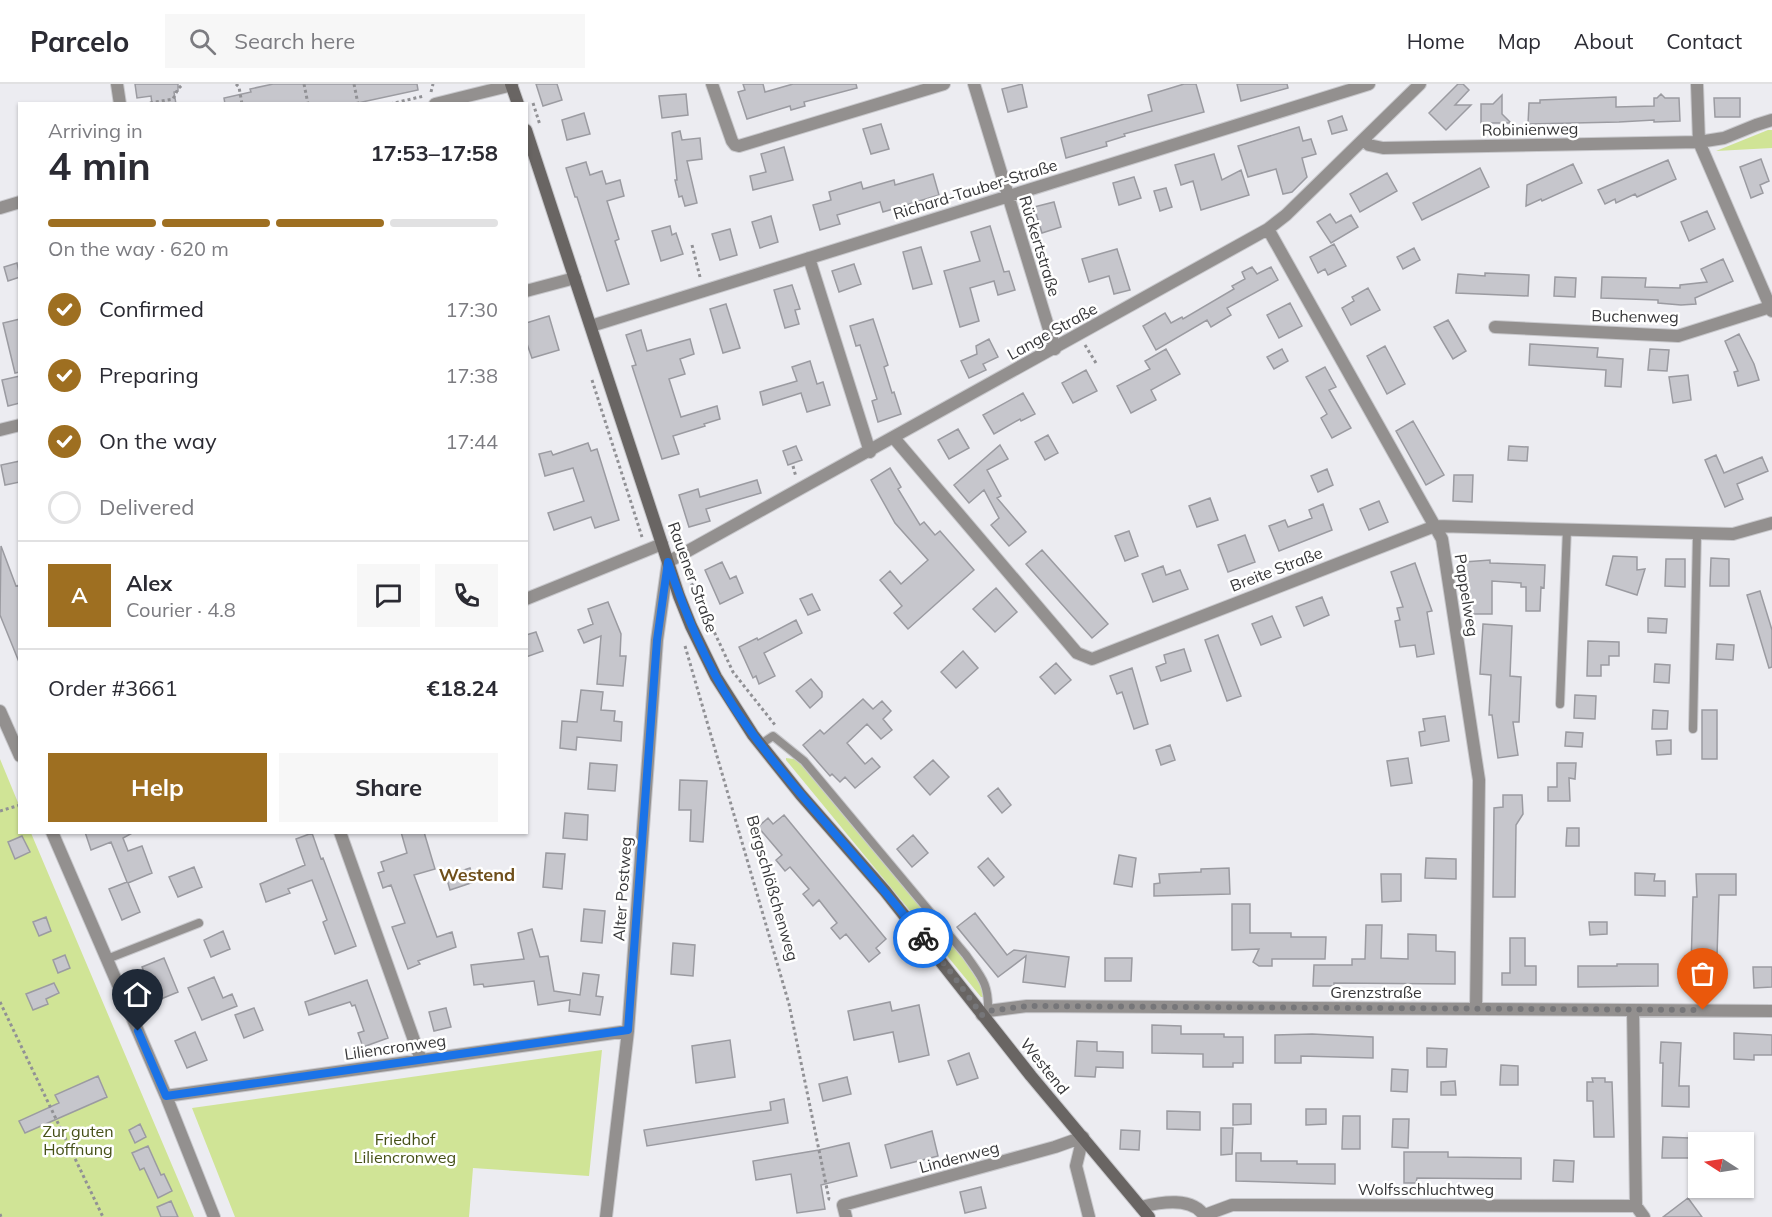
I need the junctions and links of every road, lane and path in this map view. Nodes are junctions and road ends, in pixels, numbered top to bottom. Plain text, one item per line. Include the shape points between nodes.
1 (117, 84) edge
2 (183, 84) edge
3 (236, 84) edge
4 (304, 84) edge
5 (354, 84) edge
6 (433, 84) edge
7 (712, 84) edge
8 (944, 84) edge
9 (975, 84) edge
10 (1369, 84) edge
11 (1420, 84) edge
12 (1697, 84) edge
13 (512, 85) edge
14 (120, 102) edge
15 (156, 102) edge
16 (242, 102) edge
17 (308, 102) edge
18 (358, 102) edge
19 (399, 102) edge
20 (443, 102) edge
21 (517, 102) edge
22 (1772, 120) edge
23 (528, 136) edge
24 (1364, 140) junction
25 (1699, 142) junction
26 (1007, 196) junction
27 (18, 203) edge
28 (0, 208) edge
29 (1268, 229) junction
30 (692, 245) dead end
31 (809, 258) junction
32 (575, 278) junction
33 (528, 290) edge
34 (704, 291) junction
35 (1771, 309) edge
36 (591, 326) junction
37 (1495, 327) dead end
38 (1080, 335) junction
39 (1055, 349) junction
40 (1096, 363) dead end
41 (590, 374) dead end
42 (18, 426) edge
43 (0, 430) edge
44 (894, 438) junction
45 (870, 452) junction
46 (1772, 523) edge
47 (1435, 526) junction
48 (1567, 529) junction
49 (1697, 534) junction
50 (662, 544) junction
51 (646, 550) junction
52 (681, 555) junction
53 (668, 562) junction
54 (528, 598) edge
55 (683, 641) dead end
56 (1560, 704) dead end
57 (0, 711) edge
58 (778, 729) dead end
59 (1693, 729) dead end
60 (761, 744) junction
61 (18, 752) edge
62 (18, 806) edge
63 (0, 811) edge
64 (53, 834) edge
65 (341, 834) edge
66 (199, 923) dead end
67 (107, 959) junction
68 (949, 970) joint
69 (0, 1002) edge
70 (1476, 1009) junction
71 (1633, 1010) junction
72 (1772, 1011) edge
73 (985, 1013) junction
74 (628, 1030) junction
75 (421, 1060) junction
76 (166, 1096) junction
77 (1083, 1137) junction
78 (1636, 1206) junction
79 (1141, 1207) junction
80 (845, 1211) edge
81 (1205, 1216) edge
82 (104, 1217) edge
83 (214, 1217) edge
84 (606, 1217) edge
85 (1089, 1217) edge
86 (1149, 1217) edge
87 (1644, 1217) edge

1 - 14 street
2 - 15 path via 173,99
3 - 16 path
4 - 17 path
5 - 18 path
6 - 19 path via 430,95
7 - 8 street via 732,141 739,146
9 - 26 street, Rückertstraße
10 - 26 street, Richard-Tauber-Straße
11 - 24 street, Lange Straße
12 - 25 street
13 - 20 street
13 - 21 main road
22 - 25 street, Robinienweg via 1724,138
23 - 32 main road, Rauener Straße
24 - 25 street, Robinienweg via 1383,148
24 - 29 street, Lange Straße
25 - 35 street, Buchenweg
26 - 31 street, Richard-Tauber-Straße
26 - 39 street, Rückertstraße
27 - 28 street
29 - 38 street, Lange Straße
29 - 47 street, Pappelweg
30 - 34 path
31 - 34 street, Richard-Tauber-Straße
31 - 45 street
32 - 33 street
32 - 36 main road, Rauener Straße
34 - 36 street, Richard-Tauber-Straße
35 - 37 street, Buchenweg via 1678,336
36 - 50 main road, Rauener Straße
38 - 39 street, Lange Straße
38 - 40 path
39 - 44 street, Lange Straße
41 - 51 path
42 - 43 street
44 - 45 street, Lange Straße
44 - 47 street, Breite Straße via 1077,653 1092,659
45 - 52 street, Lange Straße
46 - 49 street, Breite Straße via 1733,534
47 - 48 street, Breite Straße
47 - 70 street, Pappelweg via 1442,539 1479,780
48 - 49 street, Breite Straße
48 - 56 lane
49 - 59 lane
50 - 51 street
50 - 53 main road, Rauener Straße
51 - 54 street
52 - 53 street, Lange Straße
52 - 58 path via 733,672
53 - 60 main road, Rauener Straße via 691,626 716,677
53 - 74 street, Alter Postweg via 657,640
55 - 80 path, Bergschlößchenweg via 789,1004 829,1199
57 - 61 street
60 - 68 main road, Rauener Straße
60 - 73 lane via 773,736 812,769 966,955 986,984 989,996
62 - 63 path
64 - 67 street
65 - 75 street
66 - 67 lane
67 - 76 street
68 - 73 main road, Westend
69 - 82 path
70 - 71 street, Grenzstraße
70 - 73 street, Grenzstraße via 1027,1006
71 - 72 street, Grenzstraße
71 - 78 street
73 - 77 main road, Westend
74 - 75 street, Liliencronweg
74 - 84 street, Alter Postweg
75 - 76 street, Liliencronweg
76 - 83 street
77 - 79 main road, Westend
77 - 80 street, Lindenweg
77 - 85 street via 1076,1166
78 - 81 street, Wolfsschluchtweg via 1232,1205
78 - 87 street
79 - 81 street via 1176,1202 1197,1208
79 - 86 main road, Westend

